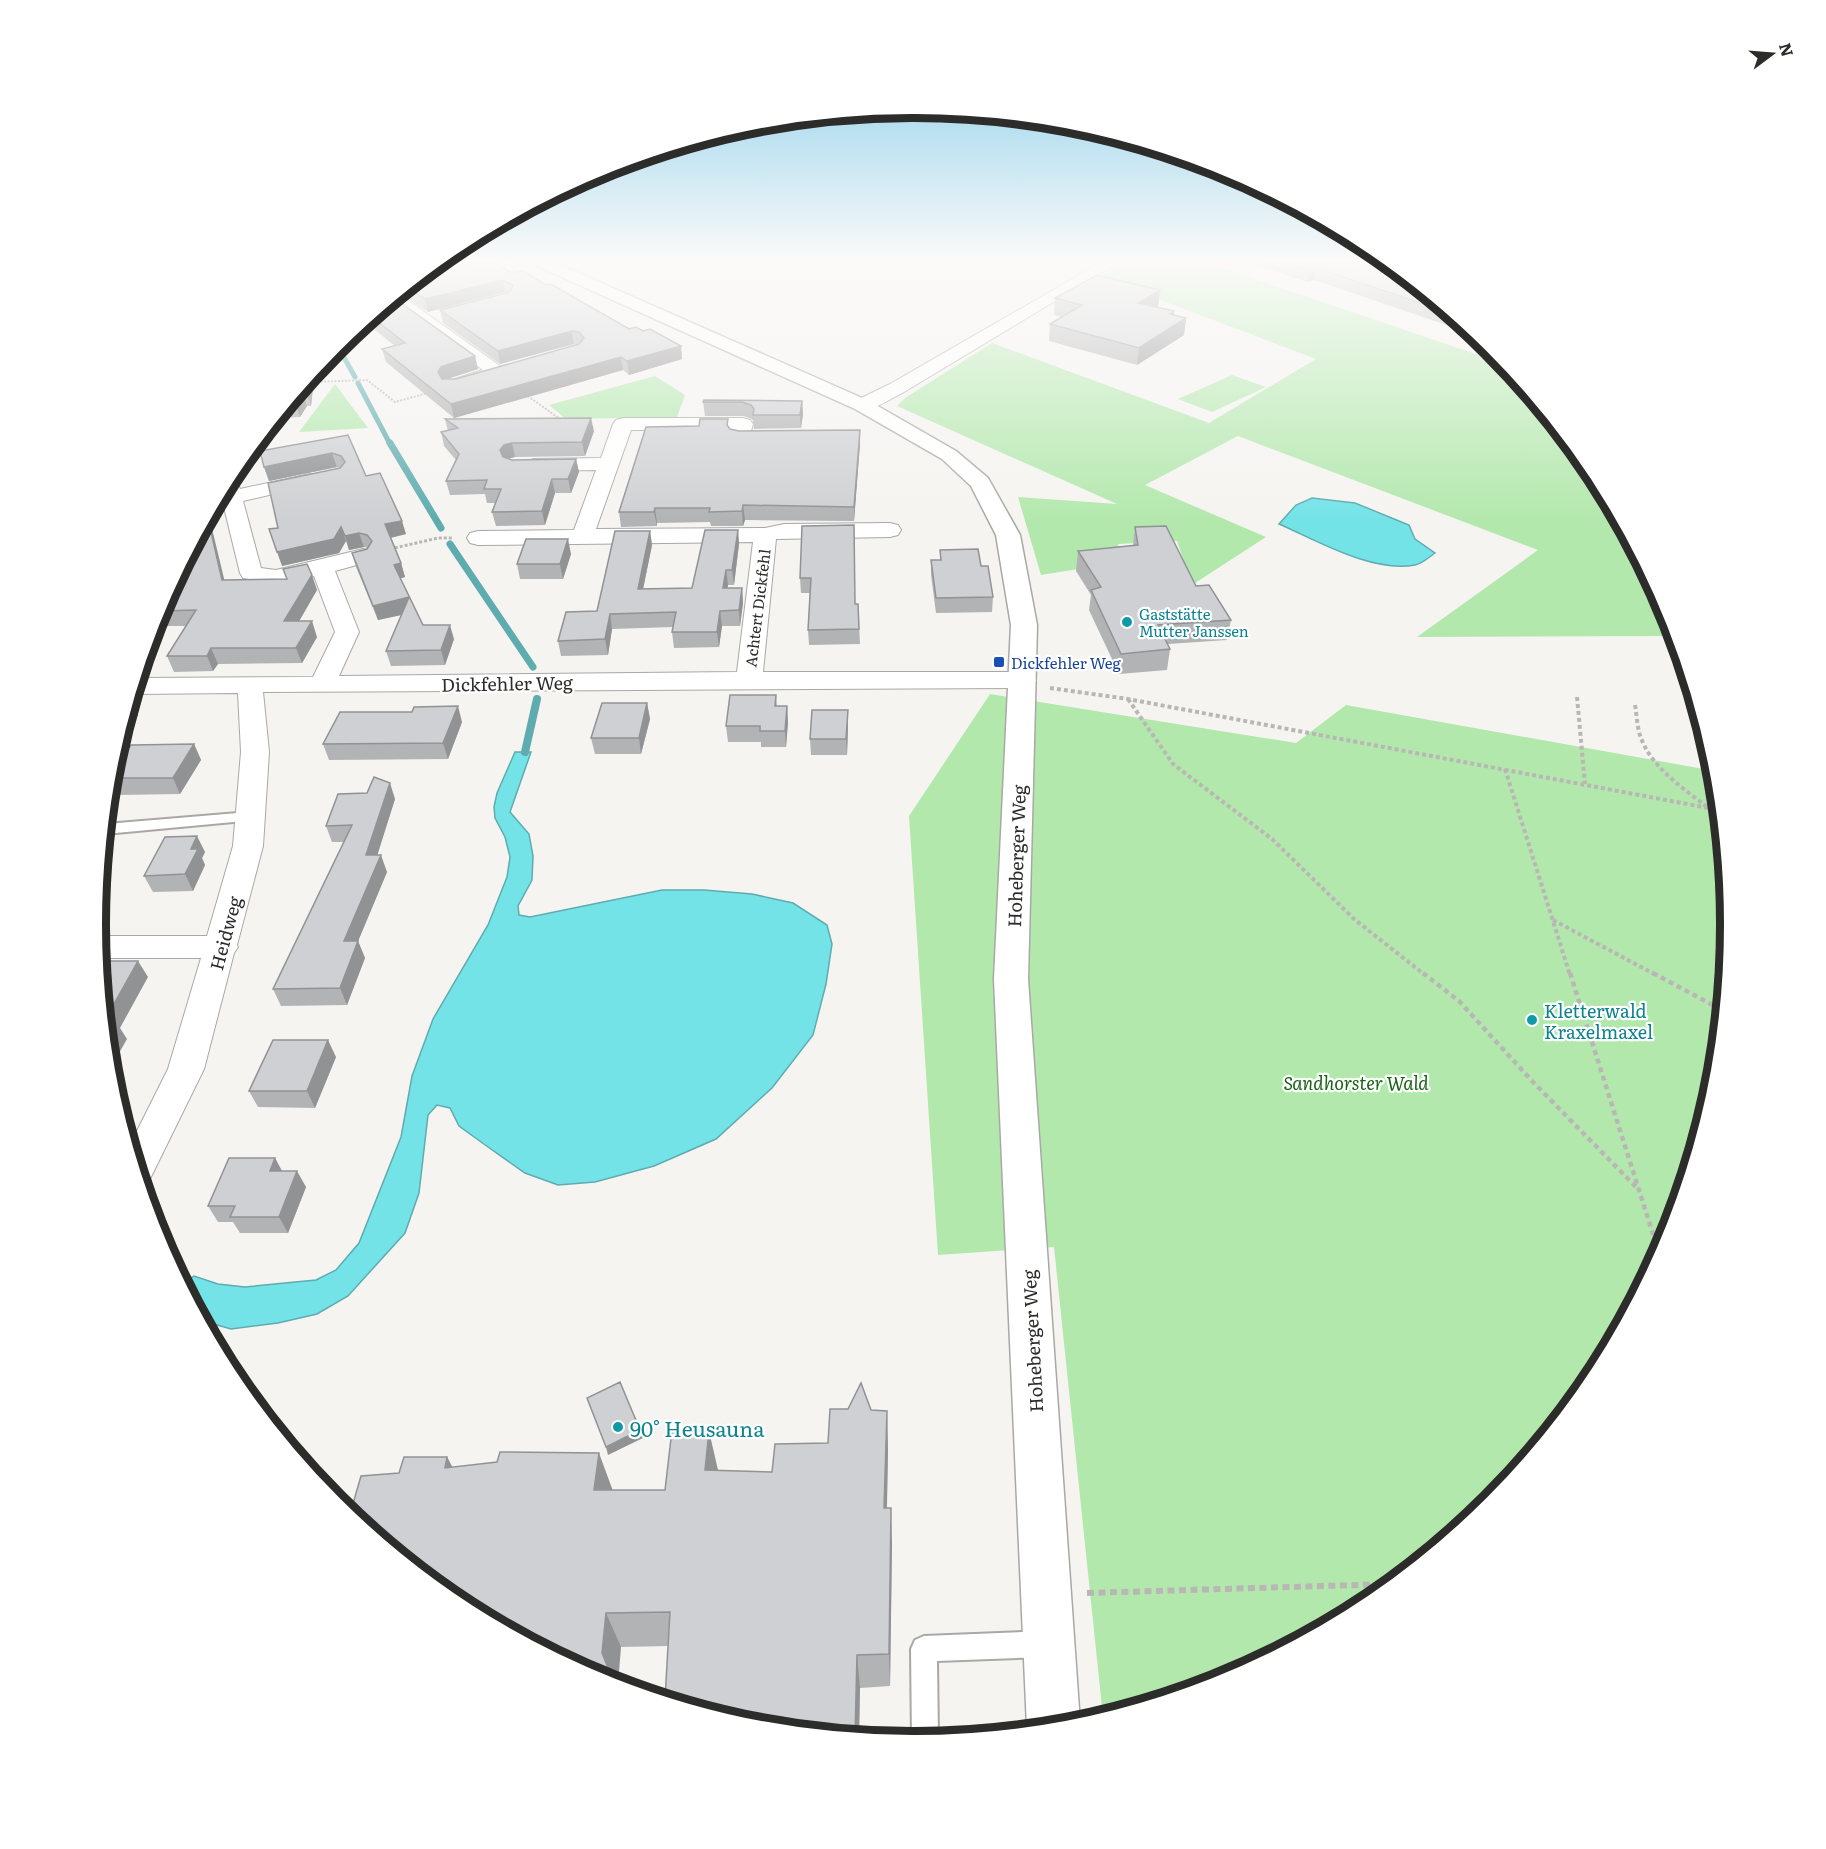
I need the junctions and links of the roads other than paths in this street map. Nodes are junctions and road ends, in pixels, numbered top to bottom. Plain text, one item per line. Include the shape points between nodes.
1 (466, 349) edge
2 (738, 349) edge
3 (962, 349) edge
4 (519, 366) edge
5 (497, 372) junction
6 (452, 386) edge
7 (862, 405) junction
8 (796, 437) edge
9 (608, 464) junction
10 (515, 465) edge
11 (327, 477) edge
12 (235, 488) edge
13 (231, 494) edge
14 (890, 530) dead end
15 (765, 535) junction
16 (583, 536) junction
17 (478, 538) road end
18 (363, 556) edge
19 (322, 567) junction
20 (749, 680) junction
21 (1023, 680) junction
22 (250, 685) junction
23 (322, 685) junction
24 (143, 686) edge
25 (250, 817) junction
26 (112, 828) edge
27 (107, 947) edge
28 (222, 947) junction
29 (142, 1159) edge
30 (1050, 1644) junction
31 (1054, 1719) edge
32 (925, 1731) edge

1 - 5 street
2 - 7 street, Hoheberger Weg
3 - 7 street
4 - 5 street
5 - 6 street
7 - 21 street, Hoheberger Weg via 949,455 980,483 996,510 1008,535 1017,579 1024,625
8 - 9 street via 740,437 743,424 624,424
9 - 10 street
9 - 16 street
11 - 12 street
13 - 19 street via 251,573 276,578
14 - 15 street, Achtert Dickfehl via 784,531
15 - 16 street, Achtert Dickfehl
15 - 20 street, Achtert Dickfehl
16 - 17 street, Achtert Dickfehl
18 - 19 street
19 - 23 street via 347,632
20 - 21 street, Dickfehler Weg
20 - 23 street, Dickfehler Weg
21 - 30 street, Hoheberger Weg via 1011,979
22 - 23 street, Dickfehler Weg
22 - 24 street, Dickfehler Weg
22 - 25 street, Heidweg via 255,752
25 - 26 lane
25 - 28 street, Heidweg via 248,846
27 - 28 street
28 - 29 street, Heidweg via 186,1069
30 - 31 street, Hoheberger Weg
30 - 32 lane via 924,1649

